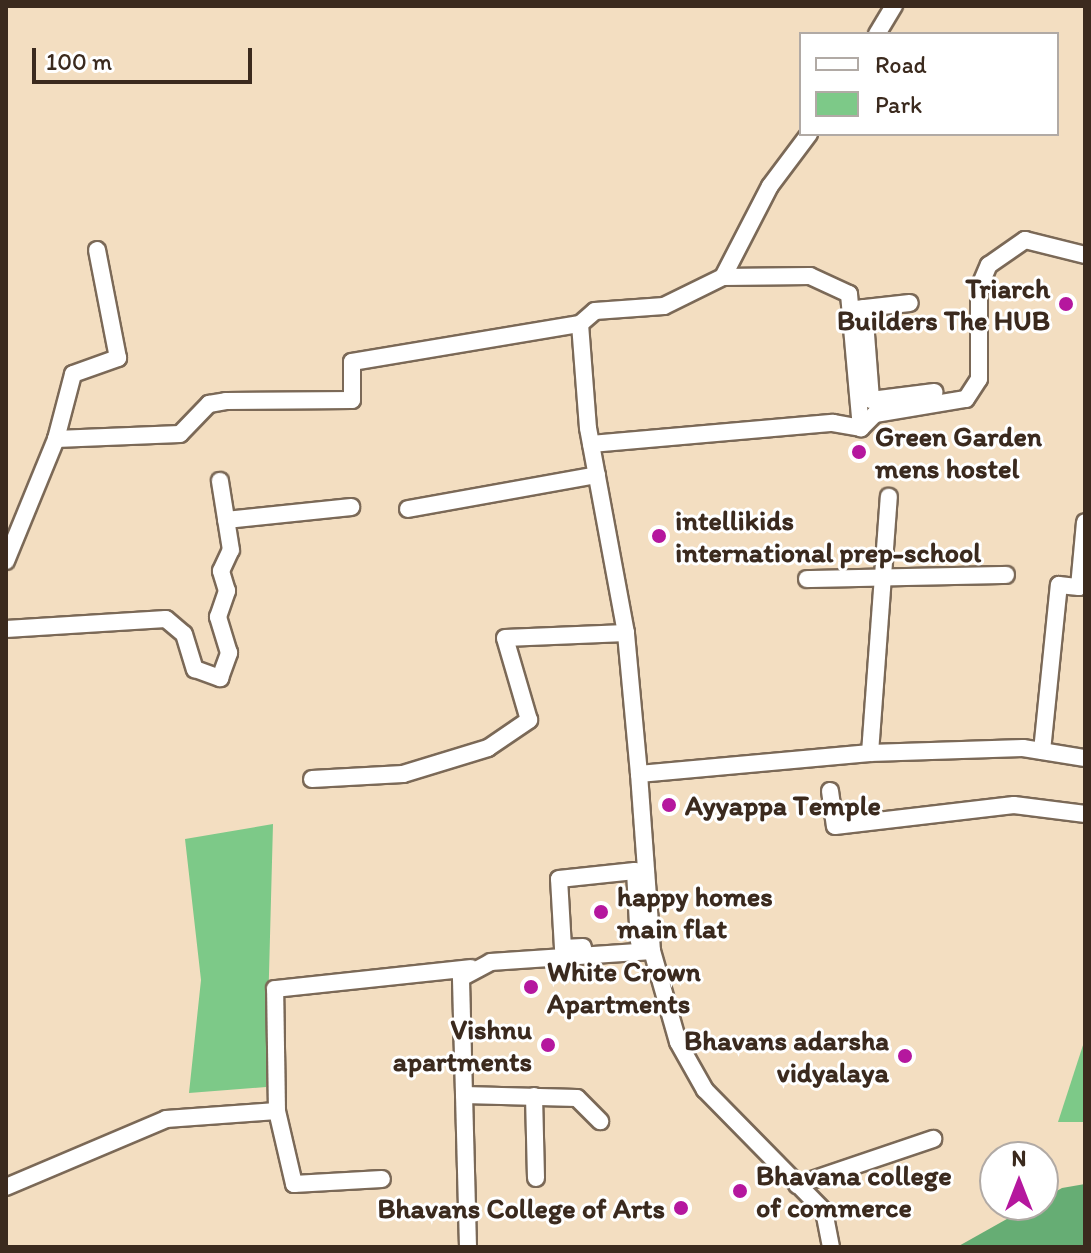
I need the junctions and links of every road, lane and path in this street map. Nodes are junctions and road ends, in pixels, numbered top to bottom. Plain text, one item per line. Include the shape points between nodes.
1 (894, 6) edge
2 (878, 32) edge
3 (808, 136) edge
4 (97, 250) dead end
5 (1085, 255) edge
6 (723, 277) junction
7 (910, 303) dead end
8 (857, 309) junction
9 (580, 324) junction
10 (934, 392) dead end
11 (861, 428) junction
12 (56, 439) junction
13 (591, 444) junction
14 (597, 475) junction
15 (220, 481) dead end
16 (889, 497) dead end
17 (351, 507) dead end
18 (408, 509) dead end
19 (226, 520) junction
20 (1085, 522) edge
21 (6, 561) edge
22 (1006, 575) dead end
23 (807, 579) dead end
24 (882, 580) junction
25 (6, 629) edge
26 (626, 633) junction
27 (1042, 751) junction
28 (870, 753) junction
29 (1085, 758) edge
30 (639, 774) junction
31 (312, 779) dead end
32 (830, 791) dead end
33 (1085, 814) edge
34 (648, 945) junction
35 (471, 968) junction
36 (464, 1095) junction
37 (534, 1096) junction
38 (277, 1111) junction
39 (600, 1121) dead end
40 (933, 1139) dead end
41 (536, 1178) dead end
42 (382, 1179) dead end
43 (797, 1185) junction
44 (6, 1187) edge
45 (468, 1247) edge
46 (831, 1247) edge

1 - 2 street
3 - 6 street via 770,186
4 - 12 street via 118,358 73,374
5 - 11 street via 1025,240 989,265 980,276 984,335 975,393 875,414
6 - 8 street via 824,279 849,294
6 - 9 street via 664,306 595,311
7 - 8 street
8 - 10 street via 871,400
8 - 11 street
9 - 12 street via 352,362 352,400 226,401 209,404 180,434
9 - 13 street
11 - 13 street via 833,423
12 - 21 street
13 - 14 street
14 - 18 street
14 - 26 street
15 - 19 street
16 - 24 street
17 - 19 street
19 - 25 street via 231,550 221,571 227,591 218,617 229,653 220,678 195,669 184,634 166,619
20 - 27 street via 1079,587 1059,585
22 - 24 street
23 - 24 street
24 - 28 street
26 - 30 street
26 - 31 street via 505,638 529,720 488,748 403,774
27 - 28 street
27 - 29 street
28 - 30 street
30 - 34 street
32 - 33 street via 835,826 1014,805
34 - 34 street via 563,948 559,879 635,871
34 - 35 street
34 - 43 street via 678,1042 705,1090
35 - 36 street via 461,978
35 - 38 street via 275,989
36 - 37 street
36 - 45 street
37 - 39 street via 577,1098
37 - 41 street
38 - 42 street via 294,1184
38 - 44 street via 166,1119
40 - 43 street
43 - 46 street via 824,1211

